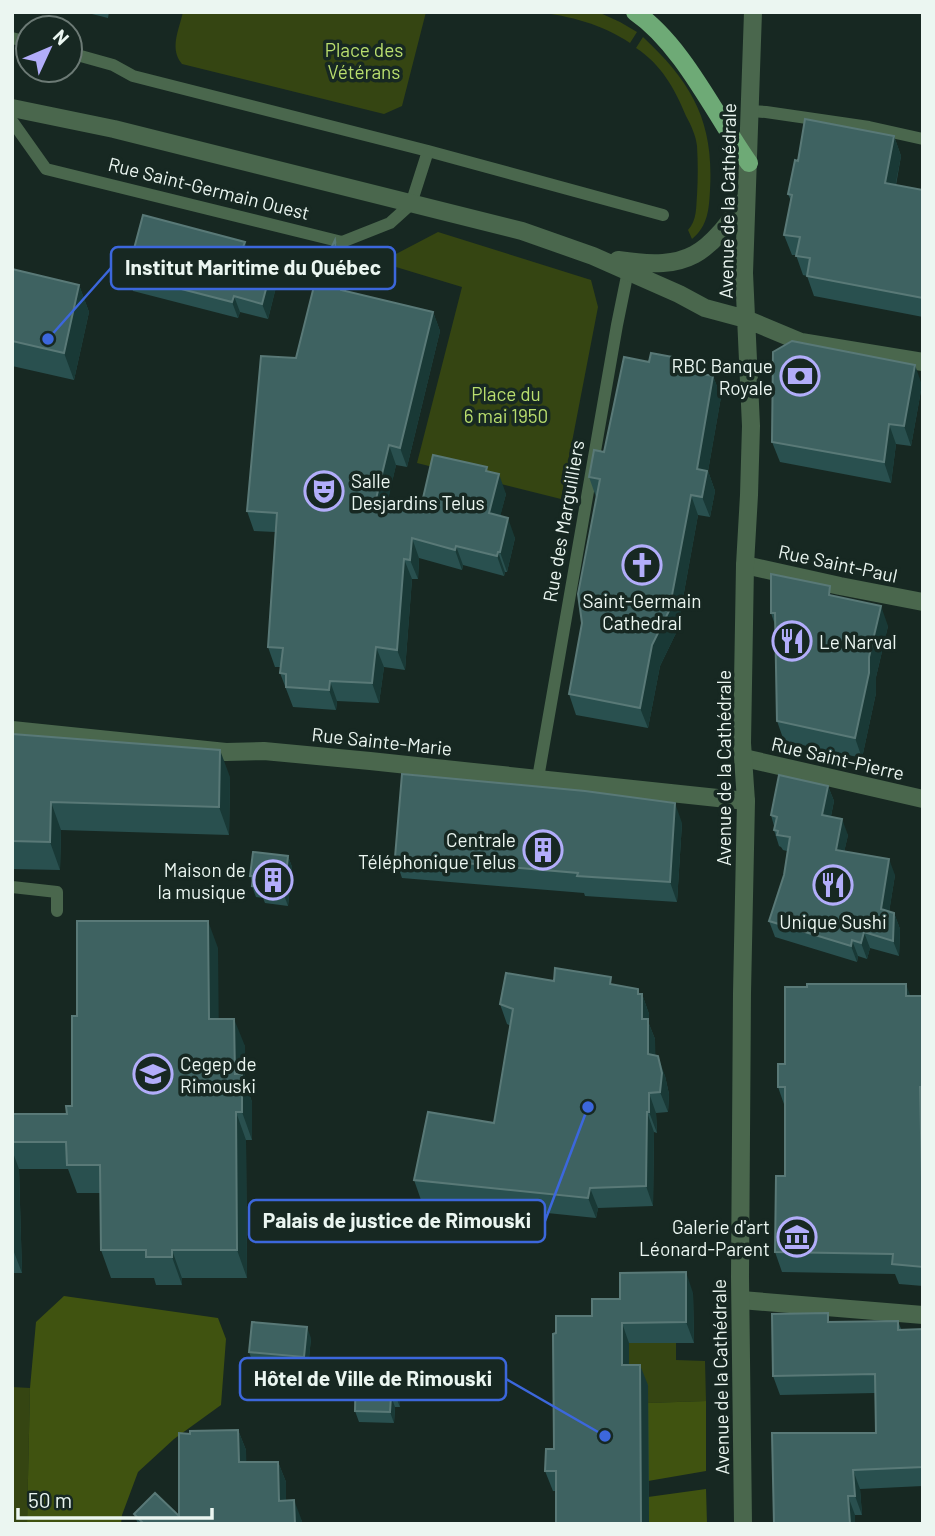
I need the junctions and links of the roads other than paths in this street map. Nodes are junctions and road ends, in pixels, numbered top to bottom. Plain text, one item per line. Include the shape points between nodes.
1 (635, 12) edge
2 (753, 12) edge
3 (84, 57) edge
4 (12, 108) edge
5 (750, 111) junction
6 (12, 121) edge
7 (923, 139) edge
8 (428, 151) junction
9 (748, 163) junction
10 (746, 198) junction
11 (411, 204) junction
12 (663, 215) dead end
13 (593, 256) junction
14 (628, 271) junction
15 (746, 319) junction
16 (923, 362) edge
17 (745, 565) junction
18 (923, 602) edge
19 (12, 730) edge
20 (744, 758) junction
21 (538, 778) junction
22 (923, 799) edge
23 (746, 801) junction
24 (12, 887) edge
25 (57, 911) dead end
26 (741, 1300) junction
27 (923, 1315) edge
28 (743, 1524) edge

1 - 9 main road via 671,44
2 - 5 street, Avenue de la Cathédrale
3 - 8 lane via 133,76
4 - 11 street, Rue Saint-Germain Ouest
5 - 7 lane
5 - 9 street, Avenue de la Cathédrale
6 - 11 lane, Rue Saint-Germain Ouest via 46,169 342,242 390,223
8 - 11 lane
8 - 12 lane
9 - 10 street, Avenue de la Cathédrale
10 - 13 street via 708,246 681,260 641,264
10 - 15 street, Avenue de la Cathédrale
11 - 13 street, Rue Saint-Germain Ouest via 522,231
13 - 14 street, Rue Saint-Germain Ouest
14 - 15 street, Rue Saint-Germain Ouest via 705,308
14 - 21 lane, Rue des Marguilliers
15 - 16 street, Rue Saint-Germain Ouest via 802,342
15 - 17 street, Avenue de la Cathédrale via 751,426
17 - 18 street, Rue Saint-Paul
17 - 20 street, Avenue de la Cathédrale
19 - 21 street, Rue Sainte-Marie
20 - 22 street, Rue Saint-Pierre
20 - 23 street, Avenue de la Cathédrale
21 - 23 street, Rue Sainte-Marie
23 - 26 street, Avenue de la Cathédrale
24 - 25 lane via 57,892
26 - 27 street
26 - 28 street, Avenue de la Cathédrale

